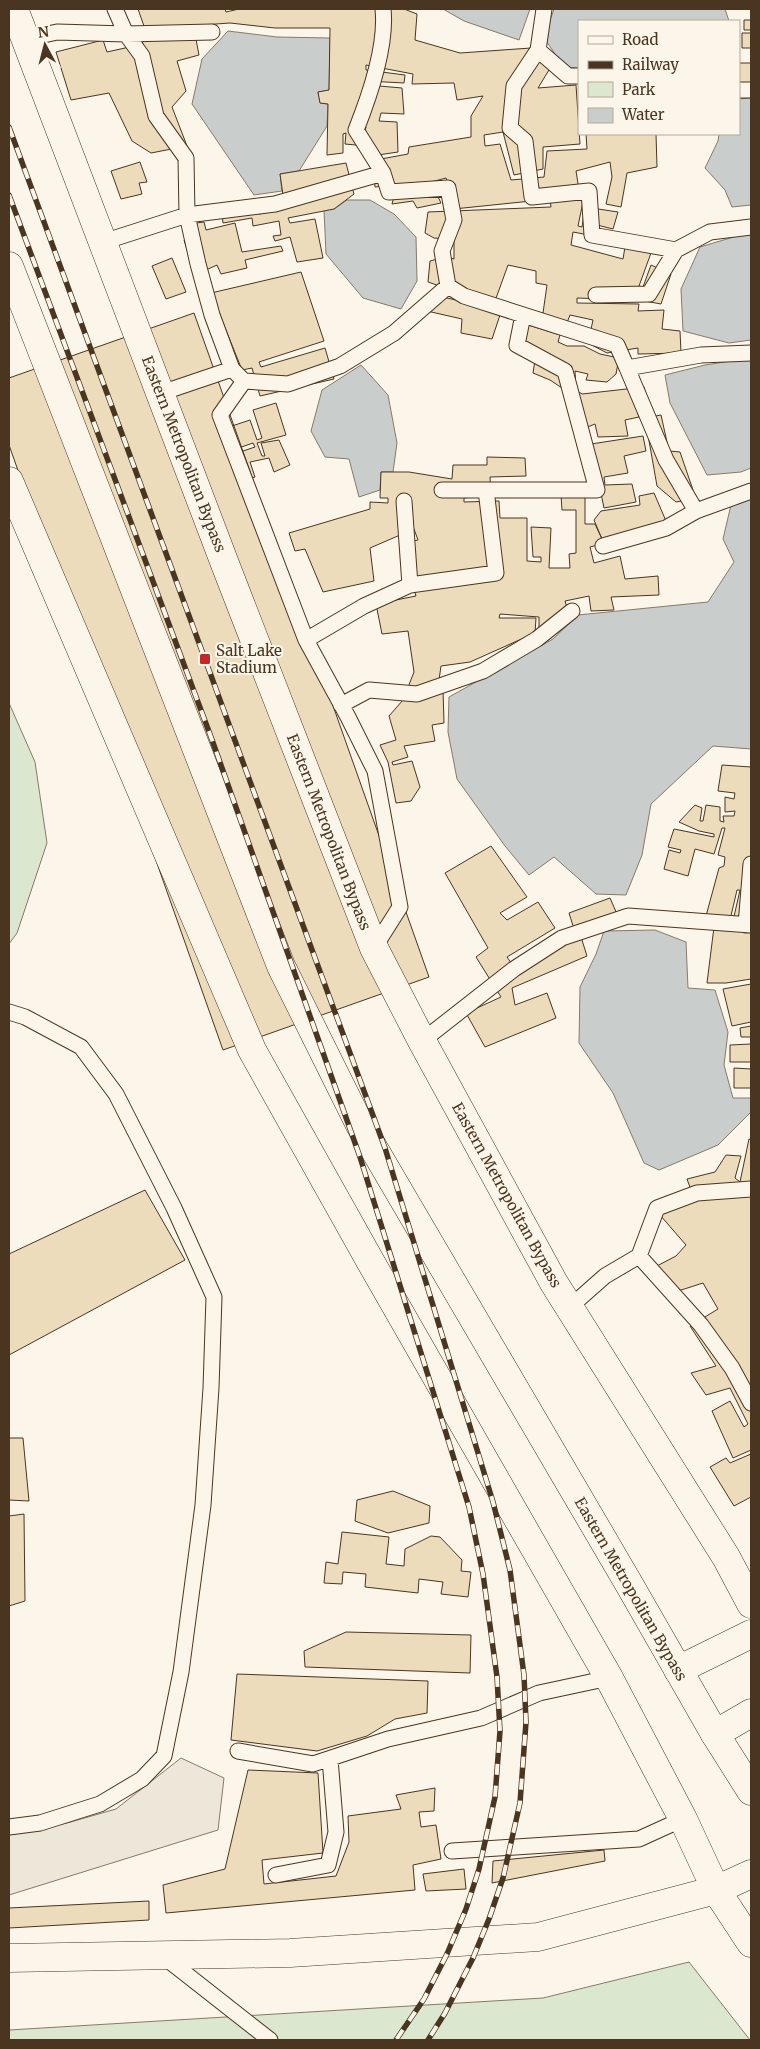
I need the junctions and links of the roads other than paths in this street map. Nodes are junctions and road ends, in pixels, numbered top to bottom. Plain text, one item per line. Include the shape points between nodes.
1 (14, 9) edge
2 (114, 9) edge
3 (382, 9) edge
4 (544, 9) edge
5 (212, 32) dead end
6 (126, 34) junction
7 (26, 39) junction
8 (538, 50) junction
9 (578, 76) edge
10 (383, 173) junction
11 (188, 215) junction
12 (751, 226) edge
13 (103, 242) junction
14 (676, 250) junction
15 (9, 266) edge
16 (448, 286) junction
17 (596, 295) dead end
18 (523, 315) junction
19 (751, 353) edge
20 (627, 368) junction
21 (232, 369) junction
22 (244, 381) junction
23 (160, 393) junction
24 (9, 482) edge
25 (442, 490) dead end
26 (486, 490) junction
27 (751, 491) edge
28 (404, 501) dead end
29 (696, 511) junction
30 (603, 546) dead end
31 (410, 585) junction
32 (572, 612) dead end
33 (306, 640) junction
34 (342, 705) junction
35 (751, 864) edge
36 (749, 925) edge
37 (374, 948) junction
38 (9, 1012) edge
39 (422, 1041) junction
40 (751, 1189) edge
41 (639, 1256) junction
42 (570, 1307) junction
43 (751, 1403) edge
44 (751, 1604) edge
45 (751, 1634) edge
46 (678, 1670) junction
47 (609, 1678) junction
48 (751, 1713) edge
49 (715, 1734) junction
50 (238, 1751) dead end
51 (330, 1759) junction
52 (751, 1792) edge
53 (683, 1819) junction
54 (9, 1827) edge
55 (452, 1851) dead end
56 (751, 1874) edge
57 (276, 1875) dead end
58 (716, 1890) junction
59 (751, 1943) edge
60 (162, 1955) junction
61 (9, 1958) edge
62 (270, 2040) edge

1 - 7 main road, Eastern Metropolitan Bypass
2 - 6 lane
3 - 10 lane via 385,25 370,96 356,130
4 - 8 lane
5 - 6 lane
6 - 7 lane via 57,32
6 - 11 lane via 142,56 156,116 186,158
7 - 13 main road, Eastern Metropolitan Bypass
8 - 9 lane via 568,76
8 - 14 lane via 514,86 510,128 525,141 532,197 589,191 592,235
10 - 11 lane via 276,204
10 - 16 lane via 389,192 448,188 454,220 442,251
11 - 13 lane
11 - 21 lane via 212,315
12 - 14 lane via 710,232
13 - 23 main road, Eastern Metropolitan Bypass
14 - 17 lane via 649,294
15 - 46 main road, Eastern Metropolitan Bypass via 281,966 360,1125
16 - 18 lane via 464,296
16 - 22 lane via 394,333 340,366 288,384
18 - 20 lane via 617,345
18 - 26 lane via 517,345 565,371 597,490
19 - 20 lane via 701,355
20 - 29 lane via 666,460
21 - 22 lane
21 - 23 lane
22 - 33 lane via 220,415
23 - 37 main road, Eastern Metropolitan Bypass
24 - 47 main road via 252,1050
25 - 26 lane
26 - 31 lane via 496,572
27 - 29 lane
28 - 31 lane
29 - 30 lane via 666,528
31 - 33 lane via 364,606
32 - 34 lane via 537,639 483,671 417,694 369,690
33 - 34 lane
34 - 37 lane via 375,772 400,907
35 - 36 lane
36 - 39 lane via 628,916 562,938 514,969
37 - 39 main road, Eastern Metropolitan Bypass
38 - 54 lane via 82,1047 116,1094 174,1208 214,1297 203,1505 181,1672 164,1756 142,1779 100,1804 40,1823
39 - 42 main road, Eastern Metropolitan Bypass
40 - 41 lane via 697,1193 657,1208
41 - 42 lane via 605,1276
41 - 43 lane via 701,1325 732,1368
42 - 44 main road, Eastern Metropolitan Bypass via 726,1557
45 - 46 main road
46 - 49 main road, Eastern Metropolitan Bypass
47 - 51 lane via 539,1693 480,1718 388,1739
47 - 53 main road
48 - 49 main road
49 - 52 main road, Eastern Metropolitan Bypass
50 - 51 lane via 313,1764
51 - 57 lane via 336,1832 328,1865
53 - 55 lane via 640,1839
53 - 58 main road
56 - 58 main road
58 - 59 main road
58 - 60 main road via 538,1937 290,1953
60 - 61 main road
60 - 62 lane

